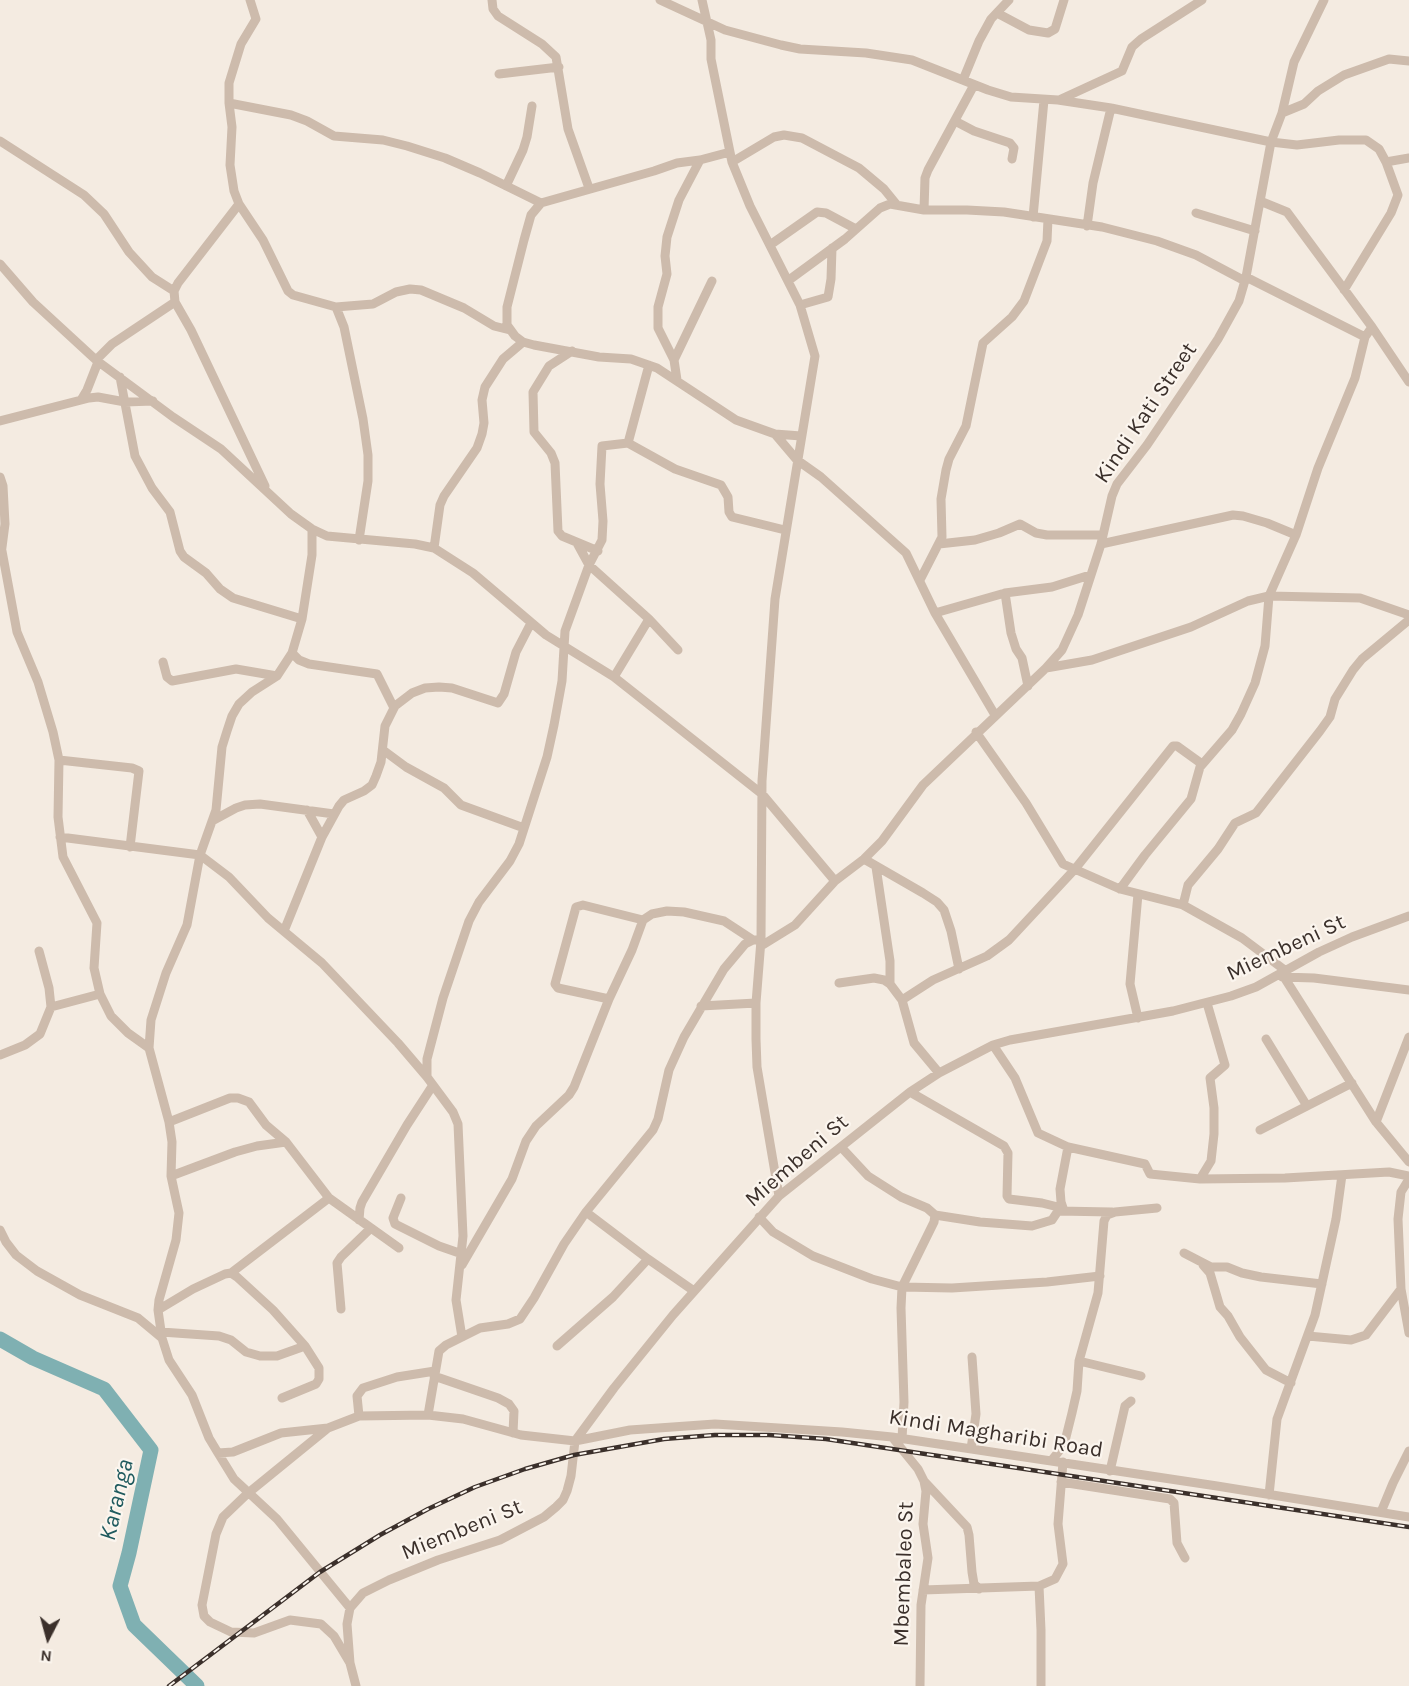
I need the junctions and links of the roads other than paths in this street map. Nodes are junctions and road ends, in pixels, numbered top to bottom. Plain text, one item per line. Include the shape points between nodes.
1 (250, 0) edge
2 (492, 0) edge
3 (660, 0) edge
4 (702, 0) edge
5 (1009, 0) edge
6 (1064, 0) edge
7 (1202, 0) edge
8 (1322, 0) edge
9 (997, 13) junction
10 (705, 20) junction
11 (1409, 61) edge
12 (559, 67) junction
13 (499, 74) dead end
14 (963, 80) junction
15 (975, 85) junction
16 (1044, 100) junction
17 (1058, 100) junction
18 (229, 103) junction
19 (532, 106) dead end
20 (1111, 108) junction
21 (1282, 113) junction
22 (955, 122) junction
23 (0, 141) edge
24 (1271, 142) junction
25 (731, 157) junction
26 (1409, 158) edge
27 (1012, 159) dead end
28 (700, 160) junction
29 (1386, 162) junction
30 (506, 186) junction
31 (589, 188) junction
32 (1260, 201) junction
33 (541, 203) junction
34 (239, 204) junction
35 (897, 205) junction
36 (924, 210) junction
37 (1197, 213) dead end
38 (1033, 217) junction
39 (1048, 219) junction
40 (1087, 226) junction
41 (856, 230) junction
42 (1255, 231) junction
43 (770, 245) junction
44 (832, 248) junction
45 (0, 264) edge
46 (1246, 279) junction
47 (789, 280) junction
48 (712, 281) dead end
49 (1344, 290) junction
50 (174, 291) junction
51 (175, 302) junction
52 (800, 305) junction
53 (336, 307) junction
54 (1372, 327) junction
55 (510, 330) junction
56 (1365, 337) junction
57 (523, 342) junction
58 (572, 351) junction
59 (672, 357) junction
60 (97, 361) junction
61 (653, 366) junction
62 (120, 377) junction
63 (677, 381) junction
64 (1409, 382) edge
65 (81, 400) junction
66 (153, 400) junction
67 (125, 402) junction
68 (0, 421) edge
69 (775, 434) junction
70 (801, 436) junction
71 (628, 443) junction
72 (797, 460) junction
73 (0, 477) edge
74 (267, 491) junction
75 (312, 529) junction
76 (785, 530) junction
77 (1296, 535) junction
78 (359, 540) junction
79 (1102, 540) junction
80 (578, 543) junction
81 (939, 544) junction
82 (434, 548) junction
83 (598, 551) junction
84 (1, 554) edge
85 (590, 565) junction
86 (1090, 575) junction
87 (920, 580) junction
88 (1005, 594) junction
89 (1269, 596) junction
90 (935, 613) junction
91 (1409, 615) edge
92 (302, 619) junction
93 (649, 619) junction
94 (1409, 620) edge
95 (531, 623) junction
96 (563, 646) junction
97 (678, 650) dead end
98 (292, 653) junction
99 (163, 662) dead end
100 (1046, 669) junction
101 (277, 676) junction
102 (614, 677) junction
103 (1028, 686) junction
104 (394, 708) junction
105 (995, 715) junction
106 (976, 732) junction
107 (383, 750) junction
108 (59, 760) junction
109 (1202, 765) junction
110 (762, 794) junction
111 (307, 810) junction
112 (334, 814) junction
113 (212, 821) junction
114 (524, 828) junction
115 (60, 837) junction
116 (322, 837) junction
117 (130, 846) junction
118 (200, 855) junction
119 (864, 859) junction
120 (876, 867) junction
121 (1075, 869) junction
122 (835, 881) junction
123 (1120, 889) junction
124 (1138, 894) junction
125 (1183, 904) junction
126 (1409, 916) edge
127 (643, 920) junction
128 (284, 931) junction
129 (758, 942) junction
130 (39, 951) dead end
131 (959, 969) junction
132 (1282, 975) junction
133 (839, 983) dead end
134 (890, 984) junction
135 (1409, 990) edge
136 (100, 994) junction
137 (609, 999) junction
138 (902, 1000) junction
139 (756, 1003) junction
140 (1207, 1003) junction
141 (701, 1006) junction
142 (51, 1007) junction
143 (1138, 1018) junction
144 (1409, 1036) edge
145 (1266, 1040) dead end
146 (993, 1046) junction
147 (149, 1048) junction
148 (0, 1055) edge
149 (939, 1073) junction
150 (430, 1081) junction
151 (1352, 1083) junction
152 (910, 1092) junction
153 (1307, 1106) junction
154 (169, 1122) junction
155 (1376, 1122) junction
156 (1260, 1130) dead end
157 (286, 1142) junction
158 (841, 1147) junction
159 (1068, 1147) junction
160 (1409, 1162) edge
161 (1342, 1175) junction
162 (171, 1176) junction
163 (1409, 1177) edge
164 (1200, 1179) junction
165 (779, 1196) junction
166 (329, 1198) junction
167 (401, 1198) dead end
168 (1157, 1208) dead end
169 (1063, 1209) junction
170 (586, 1212) junction
171 (1113, 1212) junction
172 (935, 1215) junction
173 (759, 1217) junction
174 (359, 1220) junction
175 (371, 1228) junction
176 (0, 1230) edge
177 (399, 1248) dead end
178 (1184, 1253) dead end
179 (462, 1254) junction
180 (648, 1259) junction
181 (1203, 1264) junction
182 (459, 1270) junction
183 (231, 1273) junction
184 (1100, 1276) junction
185 (1322, 1284) junction
186 (902, 1287) junction
187 (1401, 1289) junction
188 (694, 1291) junction
189 (341, 1309) dead end
190 (158, 1310) junction
191 (1409, 1332) edge
192 (161, 1335) junction
193 (1308, 1336) junction
194 (462, 1337) junction
195 (305, 1346) junction
196 (557, 1346) dead end
197 (972, 1357) dead end
198 (1079, 1361) junction
199 (435, 1374) junction
200 (1141, 1376) dead end
201 (1291, 1383) junction
202 (282, 1398) dead end
203 (1131, 1401) dead end
204 (428, 1415) junction
205 (359, 1416) junction
206 (328, 1428) junction
207 (513, 1432) junction
208 (892, 1437) junction
209 (902, 1439) junction
210 (575, 1441) junction
211 (971, 1449) junction
212 (1409, 1452) edge
213 (218, 1453) junction
214 (1052, 1461) junction
215 (1063, 1462) junction
216 (1110, 1471) junction
217 (924, 1481) junction
218 (1061, 1482) junction
219 (247, 1494) junction
220 (1269, 1495) junction
221 (1381, 1512) junction
222 (1409, 1517) edge
223 (1185, 1558) dead end
224 (1039, 1586) junction
225 (979, 1589) junction
226 (923, 1590) junction
227 (350, 1608) junction
228 (350, 1663) junction
229 (356, 1686) edge
230 (920, 1686) edge
231 (1041, 1686) edge

1 - 18 street via 256,20 230,76
2 - 12 street via 498,16 552,51
3 - 10 street
4 - 10 street
5 - 9 street
6 - 9 street via 1055,29 1048,33 1029,30
7 - 17 street via 1141,39 1132,47 1122,71
8 - 21 street, Kindi Kati Street via 1294,62
9 - 14 street via 979,41
10 - 14 street via 725,30 800,49 912,60
10 - 25 street
11 - 21 street via 1385,60 1344,75 1304,104
12 - 13 street
12 - 31 street via 568,129
14 - 15 street
15 - 16 street via 1011,97
15 - 22 street
16 - 17 street
16 - 38 street
17 - 20 street
18 - 30 street via 291,115 334,136 407,146 445,158
18 - 34 street via 231,175
19 - 30 street via 523,150
20 - 24 street
20 - 40 street
21 - 24 street, Kindi Kati Street
22 - 27 street via 1012,144
22 - 36 street via 925,178
23 - 50 street via 84,195 104,214 129,252 152,277
24 - 29 street via 1297,145 1366,140 1379,149
24 - 32 street, Kindi Kati Street
25 - 28 street
25 - 35 street via 774,137 802,138 859,168
25 - 43 street
26 - 29 street
28 - 31 street
28 - 59 street via 679,200 666,246 667,274 657,319 660,336
29 - 49 street via 1397,201
30 - 33 street
31 - 33 street
32 - 42 street, Kindi Kati Street
32 - 49 street via 1287,212
33 - 55 street via 531,215 510,293 506,317
34 - 50 street
34 - 53 street via 263,240 290,294
35 - 36 street
35 - 41 street via 880,208
36 - 38 street
37 - 42 street
38 - 39 street
39 - 40 street
39 - 81 street via 1047,241 1024,301 983,343 966,426 946,470
40 - 46 street via 1157,241
41 - 43 street via 817,212
41 - 44 street
42 - 46 street, Kindi Kati Street
43 - 47 street
44 - 47 street
44 - 52 street via 828,297
45 - 60 street via 33,302
46 - 56 street
46 - 79 street, Kindi Kati Street via 1218,339 1117,484
47 - 52 street
48 - 59 street
49 - 54 street
50 - 51 street
51 - 60 street via 112,344
51 - 74 street
52 - 70 street via 815,356
53 - 55 street via 373,304 396,292 421,290
53 - 78 street via 348,343 368,455 369,481
54 - 56 street
54 - 64 street
55 - 57 street
56 - 77 street via 1354,378
57 - 58 street
57 - 82 street via 503,358 485,387 482,434 440,505
58 - 61 street
58 - 80 street via 549,366 532,397 534,432 555,463 558,531
59 - 61 street
59 - 63 street
60 - 62 street
60 - 65 street
61 - 63 street
61 - 71 street
62 - 66 street
62 - 67 street
63 - 69 street via 736,420
65 - 67 street via 98,397
65 - 68 street
66 - 67 street
66 - 74 street via 221,449
67 - 92 street via 135,456 152,489 170,512 184,557 233,598
69 - 70 street
69 - 72 street
70 - 72 street
71 - 76 street via 675,469 721,485 732,517
71 - 83 street via 602,446 603,534
72 - 76 street
72 - 87 street via 906,553
73 - 84 street via 5,524
74 - 75 street
75 - 78 street via 327,536
75 - 92 street
76 - 110 street via 775,599
77 - 79 street via 1233,515
77 - 89 street
78 - 82 street
79 - 81 street via 1036,533 1020,524 975,540
79 - 86 street, Kindi Kati Street
80 - 83 street
80 - 85 street
81 - 87 street
82 - 95 street via 473,573
83 - 85 street
84 - 108 street via 17,632 38,682
85 - 93 street
85 - 96 street
86 - 88 street via 1052,587
86 - 100 street, Kindi Kati Street via 1070,635
87 - 90 street
88 - 90 street
88 - 103 street via 1011,633
89 - 91 street via 1360,598
89 - 100 street via 1092,660
89 - 109 street via 1265,646 1255,683 1232,730
90 - 105 street
92 - 98 street
93 - 97 street
93 - 102 street
94 - 125 street via 1353,670 1335,699 1327,723 1256,813 1235,823 1188,885
95 - 96 street
95 - 104 street via 498,703 439,687 412,693
96 - 102 street
96 - 114 street via 556,716
98 - 101 street
98 - 104 street via 309,664 377,674
99 - 101 street via 172,681 236,669
100 - 103 street, Kindi Kati Street
101 - 113 street via 252,692 232,716 222,747
102 - 110 street
103 - 105 street, Kindi Kati Street
104 - 107 street via 385,726
105 - 106 street, Kindi Kati Street
106 - 119 street, Kindi Kati Street via 923,785
106 - 121 street via 1026,802 1059,860
107 - 112 street via 372,784 344,800
107 - 114 street via 444,788 461,805
108 - 115 street
108 - 117 street via 139,771
109 - 121 street via 1173,746
109 - 123 street via 1191,799
110 - 122 street
110 - 129 street
111 - 112 street
111 - 113 street via 245,805
111 - 116 street
112 - 116 street
113 - 118 street
114 - 150 street via 510,861 469,921 427,1059
115 - 117 street
115 - 136 street via 63,858 97,923 94,968
116 - 128 street
117 - 118 street
118 - 128 street
118 - 147 street via 187,925 151,1020
119 - 120 street
119 - 122 street, Kindi Kati Street
120 - 131 street via 923,893 944,910
120 - 134 street
121 - 123 street
121 - 131 street via 1010,940
122 - 129 street, Kindi Kati Street via 795,925
123 - 124 street
124 - 125 street
124 - 143 street via 1130,984
125 - 132 street via 1252,944
126 - 132 street, Miembeni St via 1319,952
127 - 129 street via 667,911 684,912 724,921
127 - 137 street
127 - 137 street via 589,906 576,907 556,987
128 - 150 street via 322,963
129 - 139 street
129 - 141 street, Kindi Kati Street via 745,944 735,954
130 - 142 street
131 - 138 street
132 - 135 street
132 - 140 street, Miembeni St
132 - 151 street
133 - 134 street via 874,978
134 - 138 street
136 - 142 street
136 - 147 street via 111,1016
137 - 182 street via 574,1087 536,1126 512,1179
138 - 149 street via 914,1043
139 - 141 street
139 - 165 street via 757,1067
140 - 143 street, Miembeni St
140 - 164 street via 1225,1065 1210,1078 1213,1150
141 - 170 street, Kindi Kati Street via 669,1070 653,1130
142 - 148 street via 40,1034
143 - 146 street, Miembeni St
144 - 155 street
145 - 153 street
146 - 149 street, Miembeni St
146 - 159 street via 1015,1078 1036,1130
147 - 154 street
149 - 152 street, Miembeni St
150 - 174 street via 362,1202
150 - 179 street via 458,1124
151 - 153 street
151 - 155 street
152 - 158 street, Miembeni St
152 - 169 street via 1004,1146 1008,1154 1009,1199
153 - 156 street
154 - 157 street via 238,1098 249,1102 266,1125
154 - 162 street
155 - 160 street
157 - 162 street via 235,1152
157 - 166 street
158 - 165 street, Miembeni St
158 - 172 street via 868,1176
159 - 164 street via 1144,1164 1150,1174
159 - 169 street via 1060,1189
161 - 163 street via 1389,1172
161 - 164 street
161 - 185 street
162 - 190 street via 178,1226
163 - 187 street via 1398,1208
165 - 173 street, Miembeni St
166 - 174 street
166 - 183 street
167 - 179 street via 393,1218 395,1224
168 - 171 street
169 - 171 street
169 - 172 street via 1052,1220 1032,1226
170 - 180 street
170 - 194 street, Kindi Kati Street via 520,1319 480,1328
171 - 184 street via 1104,1221
172 - 186 street
173 - 186 street via 773,1232 813,1256
173 - 188 street, Miembeni St
174 - 175 street
175 - 177 street
175 - 189 street via 338,1263
176 - 192 street via 16,1255 37,1271 80,1295 138,1318
178 - 181 street
179 - 182 street
180 - 188 street
180 - 196 street via 614,1297
181 - 185 street via 1261,1277
181 - 201 street via 1210,1273 1220,1307 1240,1337 1266,1370
182 - 194 street via 456,1300
183 - 190 street
183 - 195 street via 273,1310
184 - 186 street via 952,1288
184 - 198 street
185 - 193 street
186 - 209 street
187 - 191 street
187 - 193 street via 1366,1335 1351,1340
188 - 210 street, Miembeni St
190 - 192 street
192 - 195 street via 219,1336 260,1356 278,1356
192 - 213 street via 169,1360 192,1395
193 - 201 street
194 - 199 street, Kindi Kati Street via 442,1348
195 - 202 street via 319,1368 319,1379 316,1384
197 - 211 street via 976,1414
198 - 200 street
198 - 214 street via 1067,1435
199 - 204 street, Kindi Kati Street
199 - 205 street via 397,1377 363,1388 357,1396
199 - 207 street via 509,1404 514,1411
201 - 220 street via 1277,1419
203 - 216 street via 1122,1416
204 - 205 street, Kindi Magharibi Road
204 - 207 street, Kindi Magharibi Road
205 - 206 street
206 - 213 street via 281,1433 233,1452
206 - 219 street
207 - 210 street, Kindi Magharibi Road
208 - 209 street, Kindi Magharibi Road
208 - 210 street, Kindi Magharibi Road via 715,1424 630,1430
208 - 217 street, Mbembaleo St
209 - 211 street, Kindi Magharibi Road
210 - 227 street, Miembeni St via 567,1491 544,1517 500,1540 389,1580 363,1593
211 - 214 street, Kindi Magharibi Road
212 - 221 street
213 - 219 street
214 - 215 street, Kindi Magharibi Road
215 - 216 street, Kindi Magharibi Road
215 - 218 street
216 - 220 street, Kindi Magharibi Road
217 - 225 street via 967,1527 974,1584
217 - 226 street, Mbembaleo St via 923,1524 928,1558
218 - 223 street via 1170,1499 1174,1503 1177,1543
218 - 224 street via 1058,1524 1063,1564 1055,1579
219 - 227 street via 277,1520
219 - 228 street via 223,1517 216,1534 202,1605 204,1616 240,1633 254,1633 290,1620 321,1624 334,1636
220 - 221 street, Kindi Magharibi Road
221 - 222 street, Kindi Magharibi Road
224 - 225 street
224 - 231 street
225 - 226 street
226 - 230 street, Mbembaleo St
227 - 228 street
228 - 229 street

